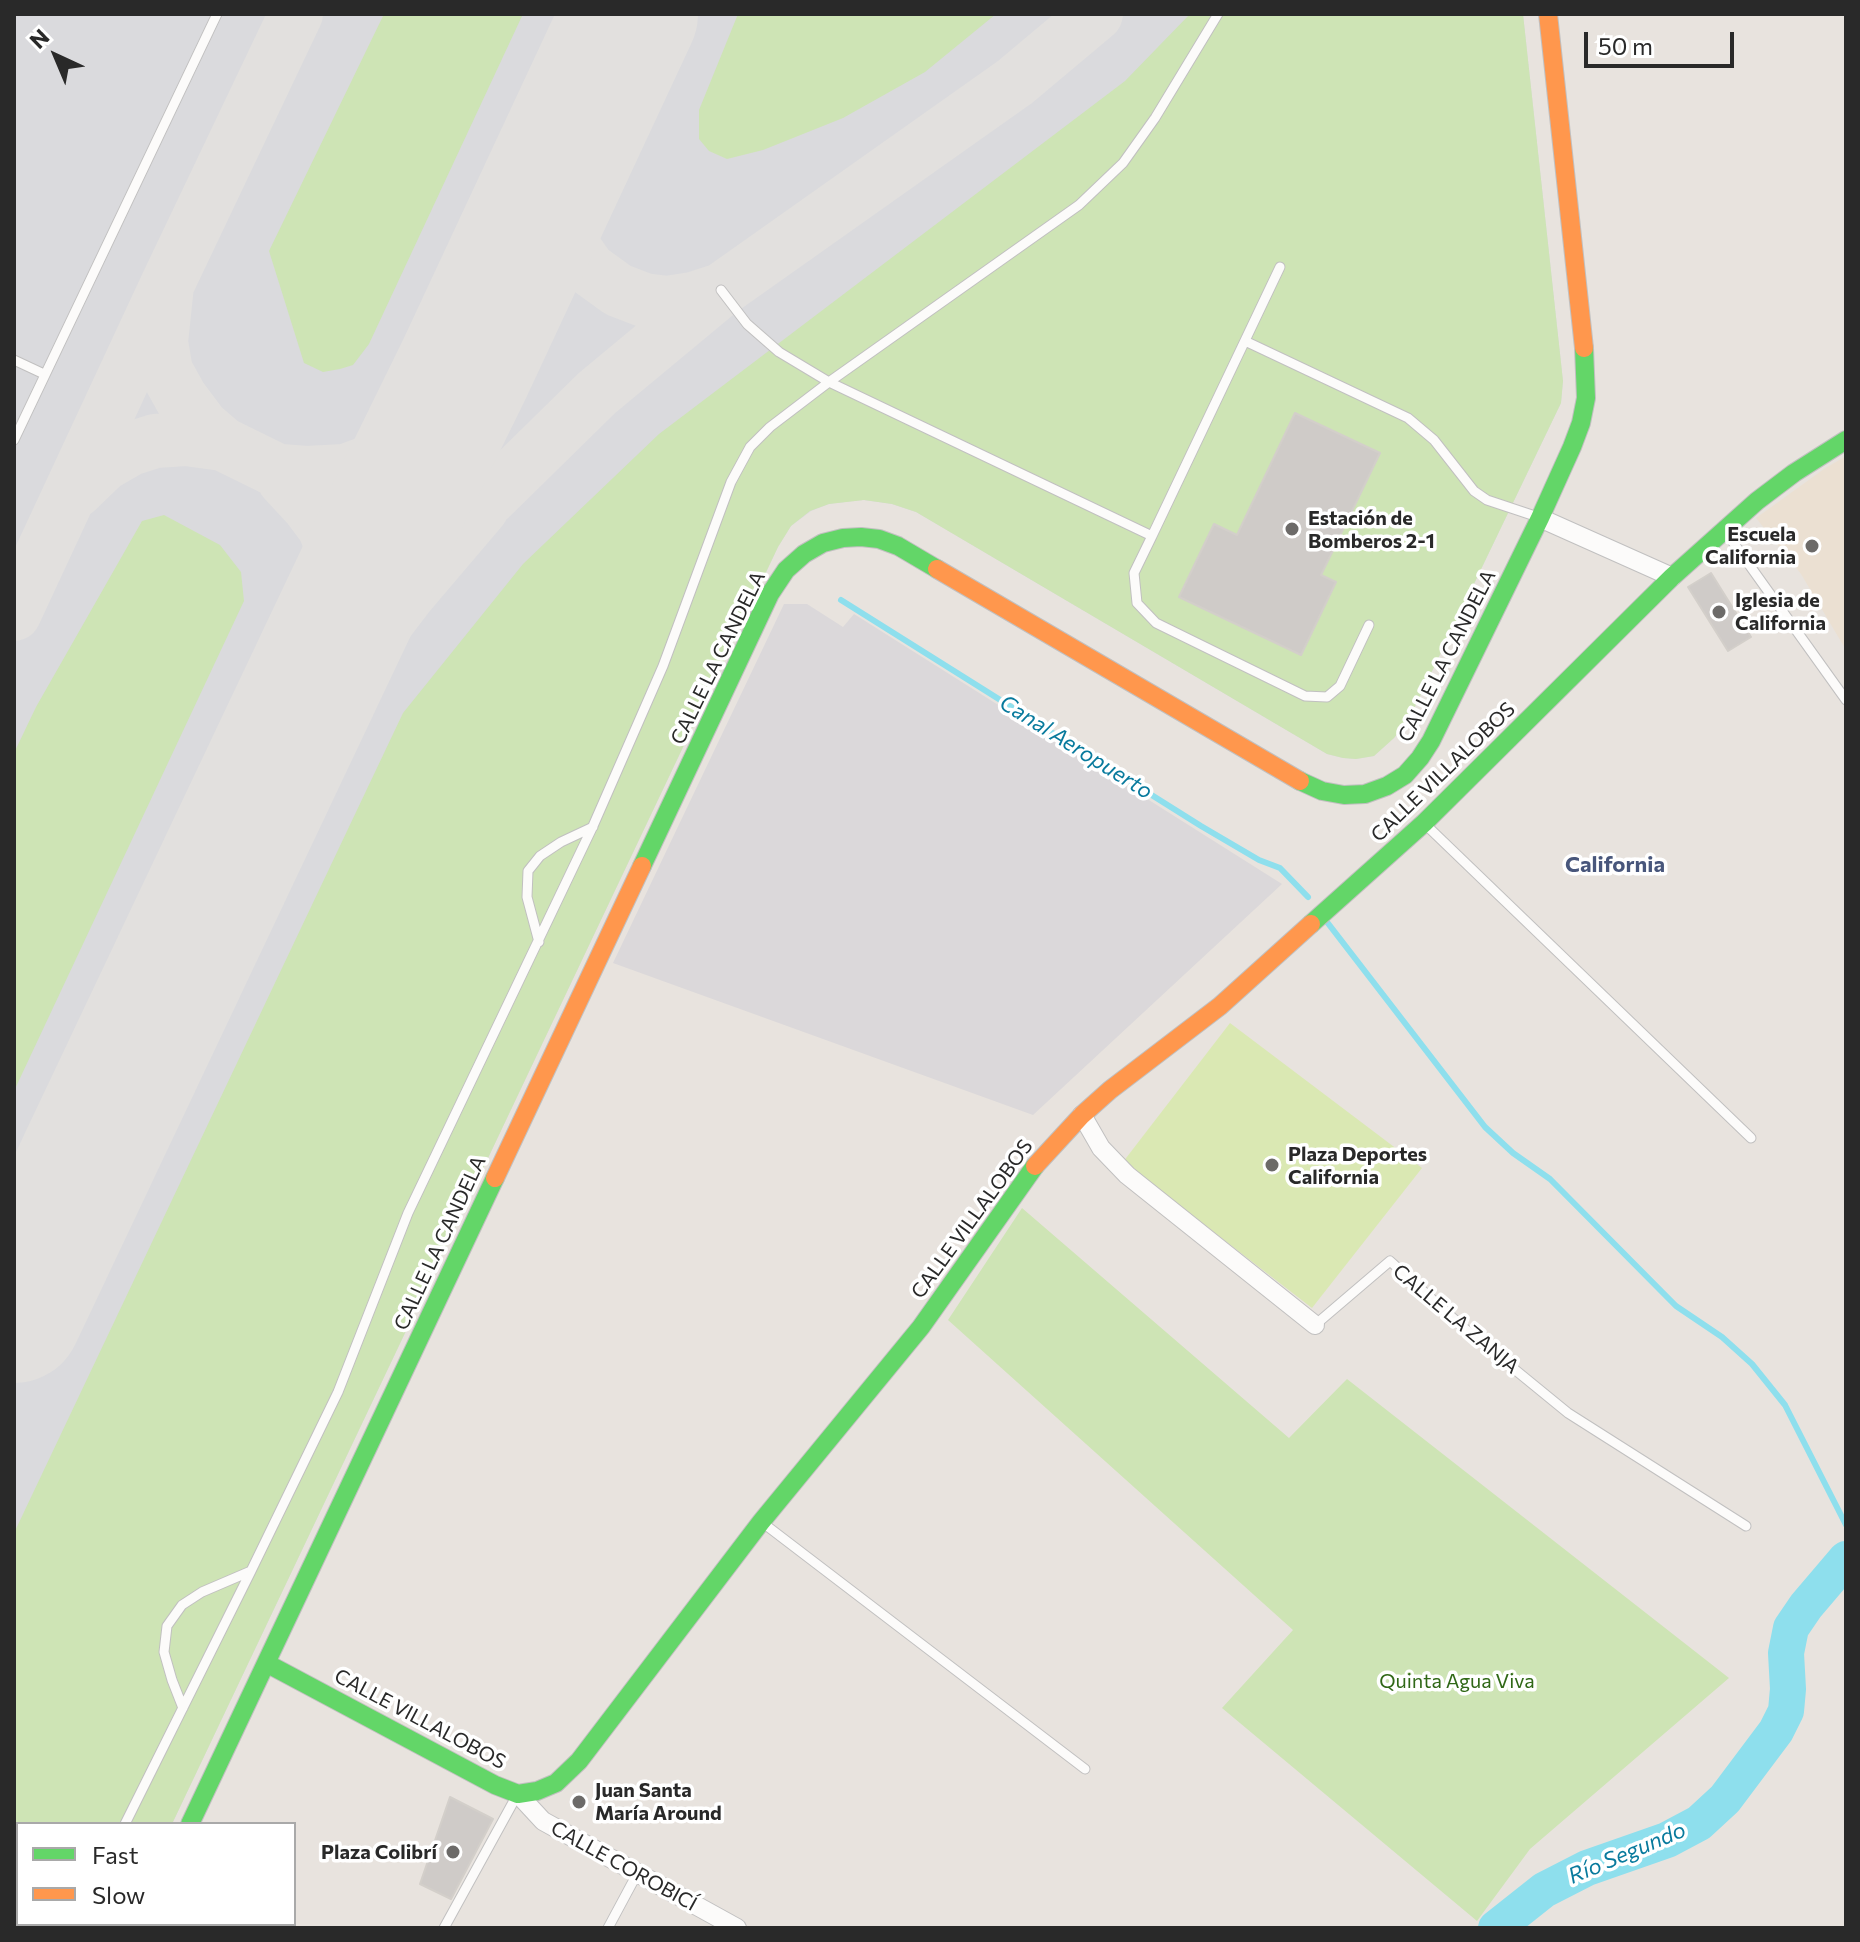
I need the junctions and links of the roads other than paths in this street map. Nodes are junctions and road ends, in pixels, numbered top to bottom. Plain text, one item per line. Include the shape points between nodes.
1 (217, 14) edge
2 (1218, 14) edge
3 (1548, 14) edge
4 (1280, 267) dead end
5 (721, 290) dead end
6 (1245, 341) junction
7 (14, 360) edge
8 (44, 374) junction
9 (829, 382) junction
10 (14, 440) edge
11 (1846, 440) edge
12 (1540, 518) junction
13 (1725, 531) junction
14 (1152, 536) junction
15 (1672, 577) junction
16 (1369, 625) dead end
17 (1846, 700) edge
18 (1424, 823) junction
19 (593, 826) junction
20 (539, 942) junction
21 (1082, 1115) junction
22 (1751, 1138) dead end
23 (1315, 1325) joint
24 (761, 1522) junction
25 (1746, 1526) dead end
26 (251, 1571) junction
27 (266, 1663) junction
28 (183, 1708) junction
29 (1085, 1769) dead end
30 (518, 1794) junction
31 (126, 1822) edge
32 (191, 1822) edge
33 (637, 1874) junction
34 (444, 1928) edge
35 (608, 1928) edge
36 (737, 1928) edge

1 - 8 lane
2 - 9 lane via 1155,118 1112,174 1079,205
3 - 12 street, CALLE LA CANDELA via 1586,398 1572,447
4 - 6 lane
5 - 9 lane via 747,324 779,352
6 - 12 lane via 1408,418 1434,440 1474,491
6 - 14 lane
7 - 8 lane
8 - 10 lane
9 - 14 lane
9 - 19 lane via 750,447 731,482 663,666
11 - 13 street, CALLE VILLALOBOS via 1770,491
12 - 15 street
12 - 27 street, CALLE LA CANDELA via 1431,741 1405,775 1365,794 1322,791 1301,782 898,546 852,537 823,543 786,570 770,594
13 - 15 street, CALLE VILLALOBOS
13 - 17 lane
14 - 16 lane via 1134,573 1137,603 1156,623 1305,696 1327,697 1340,686
15 - 18 street, CALLE VILLALOBOS
18 - 21 street, CALLE VILLALOBOS via 1220,1006
18 - 22 lane
19 - 20 lane
19 - 20 lane via 540,856 528,871 527,897
20 - 26 lane via 408,1213 338,1392
21 - 23 street, CALLE LA ZANJA via 1101,1148 1127,1175
21 - 24 street, CALLE VILLALOBOS via 1036,1164 921,1327
23 - 25 lane, CALLE LA ZANJA via 1390,1261 1568,1413
24 - 29 lane
24 - 30 street, CALLE VILLALOBOS via 579,1761 556,1783
26 - 28 lane
26 - 28 lane via 182,1605 167,1626 164,1652
27 - 30 street, CALLE VILLALOBOS
27 - 32 street, CALLE LA CANDELA
28 - 31 lane
30 - 33 street, CALLE COROBICÍ via 543,1821
30 - 34 lane
33 - 35 lane
33 - 36 street, CALLE COROBICÍ

